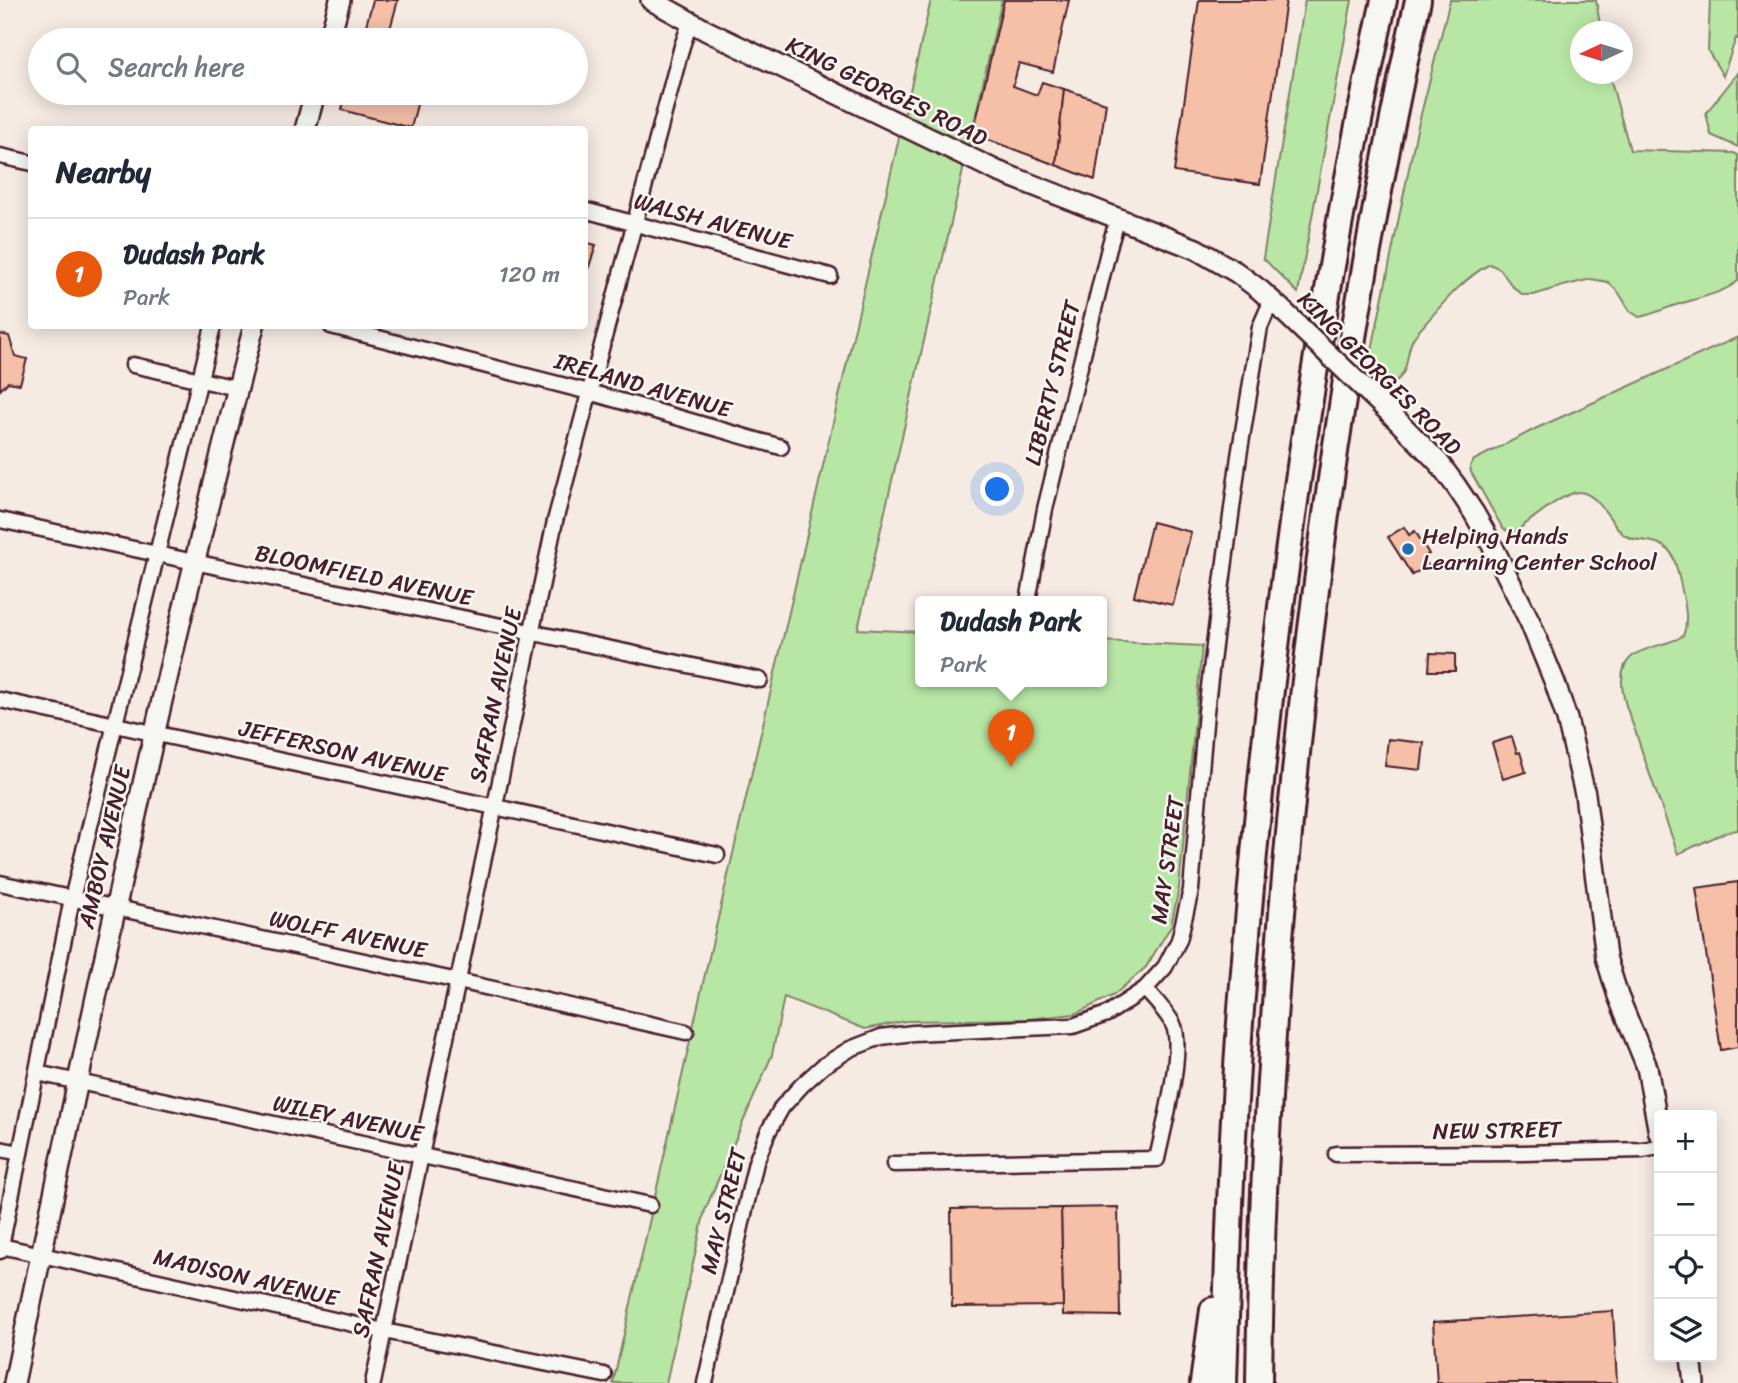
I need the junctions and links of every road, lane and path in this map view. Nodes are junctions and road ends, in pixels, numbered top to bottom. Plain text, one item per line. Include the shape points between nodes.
1 (340, 0) edge
2 (651, 0) edge
3 (1384, 0) edge
4 (1418, 0) edge
5 (690, 23) junction
6 (332, 28) edge
7 (312, 105) edge
8 (306, 126) edge
9 (0, 156) edge
10 (28, 162) edge
11 (588, 211) edge
12 (1118, 218) junction
13 (634, 224) junction
14 (830, 276) dead end
15 (1277, 305) junction
16 (212, 329) edge
17 (253, 329) edge
18 (342, 329) edge
19 (133, 365) dead end
20 (200, 379) junction
21 (237, 388) junction
22 (589, 392) junction
23 (781, 447) dead end
24 (0, 520) edge
25 (157, 553) junction
26 (194, 562) junction
27 (1029, 596) edge
28 (531, 633) junction
29 (760, 680) dead end
30 (0, 701) edge
31 (115, 725) junction
32 (155, 733) junction
33 (494, 808) junction
34 (717, 855) dead end
35 (0, 883) edge
36 (72, 899) junction
37 (115, 907) junction
38 (458, 981) junction
39 (1145, 989) junction
40 (686, 1032) dead end
41 (37, 1073) junction
42 (78, 1082) junction
43 (1655, 1110) edge
44 (1654, 1148) edge
45 (0, 1149) edge
46 (20, 1153) junction
47 (1336, 1154) dead end
48 (421, 1157) junction
49 (894, 1164) dead end
50 (1230, 1195) junction
51 (650, 1205) dead end
52 (1, 1248) edge
53 (41, 1254) junction
54 (384, 1331) junction
55 (1692, 1362) edge
56 (604, 1375) dead end
57 (14, 1383) edge
58 (373, 1383) edge
59 (705, 1383) edge
60 (1203, 1383) edge
61 (1224, 1383) edge
62 (1261, 1383) edge
63 (1694, 1383) edge

1 - 6 street
2 - 5 street, KING GEORGES ROAD
3 - 50 highway via 1325,306 1284,582 1243,983
4 - 62 highway via 1350,355 1306,670 1277,981 1265,1177
5 - 12 street, KING GEORGES ROAD via 998,171
5 - 13 street, SAFRAN AVENUE
7 - 8 street
9 - 10 street
11 - 13 street, WALSH AVENUE
12 - 15 street, KING GEORGES ROAD via 1210,256
12 - 27 street, LIBERTY STREET via 1048,497
13 - 14 street, WALSH AVENUE
13 - 22 street, SAFRAN AVENUE
15 - 39 street, MAY STREET via 1266,311 1260,327 1233,494 1210,676 1191,890 1179,940 1165,967
15 - 43 street, KING GEORGES ROAD, bridge via 1438,463 1474,513 1530,622 1567,719 1585,794 1606,957 1647,1068
16 - 20 street, AMBOY AVENUE
17 - 21 street, AMBOY AVENUE
18 - 22 street, IRELAND AVENUE
19 - 20 street
20 - 21 street
20 - 25 street, AMBOY AVENUE
21 - 26 street, AMBOY AVENUE
22 - 23 street, IRELAND AVENUE
22 - 28 street, SAFRAN AVENUE
24 - 25 street, BLOOMFIELD AVENUE
25 - 26 street, BLOOMFIELD AVENUE
25 - 31 street, AMBOY AVENUE
26 - 28 street, BLOOMFIELD AVENUE
26 - 32 street, AMBOY AVENUE
28 - 29 street, BLOOMFIELD AVENUE
28 - 33 street, SAFRAN AVENUE
30 - 31 street, JEFFERSON AVENUE
31 - 32 street, JEFFERSON AVENUE
31 - 36 street, AMBOY AVENUE
32 - 33 street, JEFFERSON AVENUE
32 - 37 street, AMBOY AVENUE
33 - 34 street, JEFFERSON AVENUE
33 - 38 street, SAFRAN AVENUE
35 - 36 street, WOLFF AVENUE
36 - 37 street, WOLFF AVENUE
36 - 41 street, AMBOY AVENUE
37 - 38 street, WOLFF AVENUE
37 - 42 street, AMBOY AVENUE
38 - 40 street, WOLFF AVENUE
38 - 48 street, SAFRAN AVENUE
39 - 49 street via 1174,1025 1177,1044 1157,1159
39 - 59 street, MAY STREET via 1107,1014 1073,1026 881,1037 850,1049 808,1078 782,1107 756,1161
41 - 42 street, WILEY AVENUE
41 - 46 street, AMBOY AVENUE
42 - 48 street, WILEY AVENUE
42 - 53 street, AMBOY AVENUE
44 - 47 street, NEW STREET
45 - 46 street
46 - 52 street, AMBOY AVENUE
48 - 51 street, WILEY AVENUE
48 - 54 street, SAFRAN AVENUE
50 - 60 highway
50 - 61 highway
52 - 53 street, MADISON AVENUE
53 - 54 street, MADISON AVENUE
53 - 57 street, AMBOY AVENUE
54 - 56 street, MADISON AVENUE
54 - 58 street, SAFRAN AVENUE
55 - 63 street

